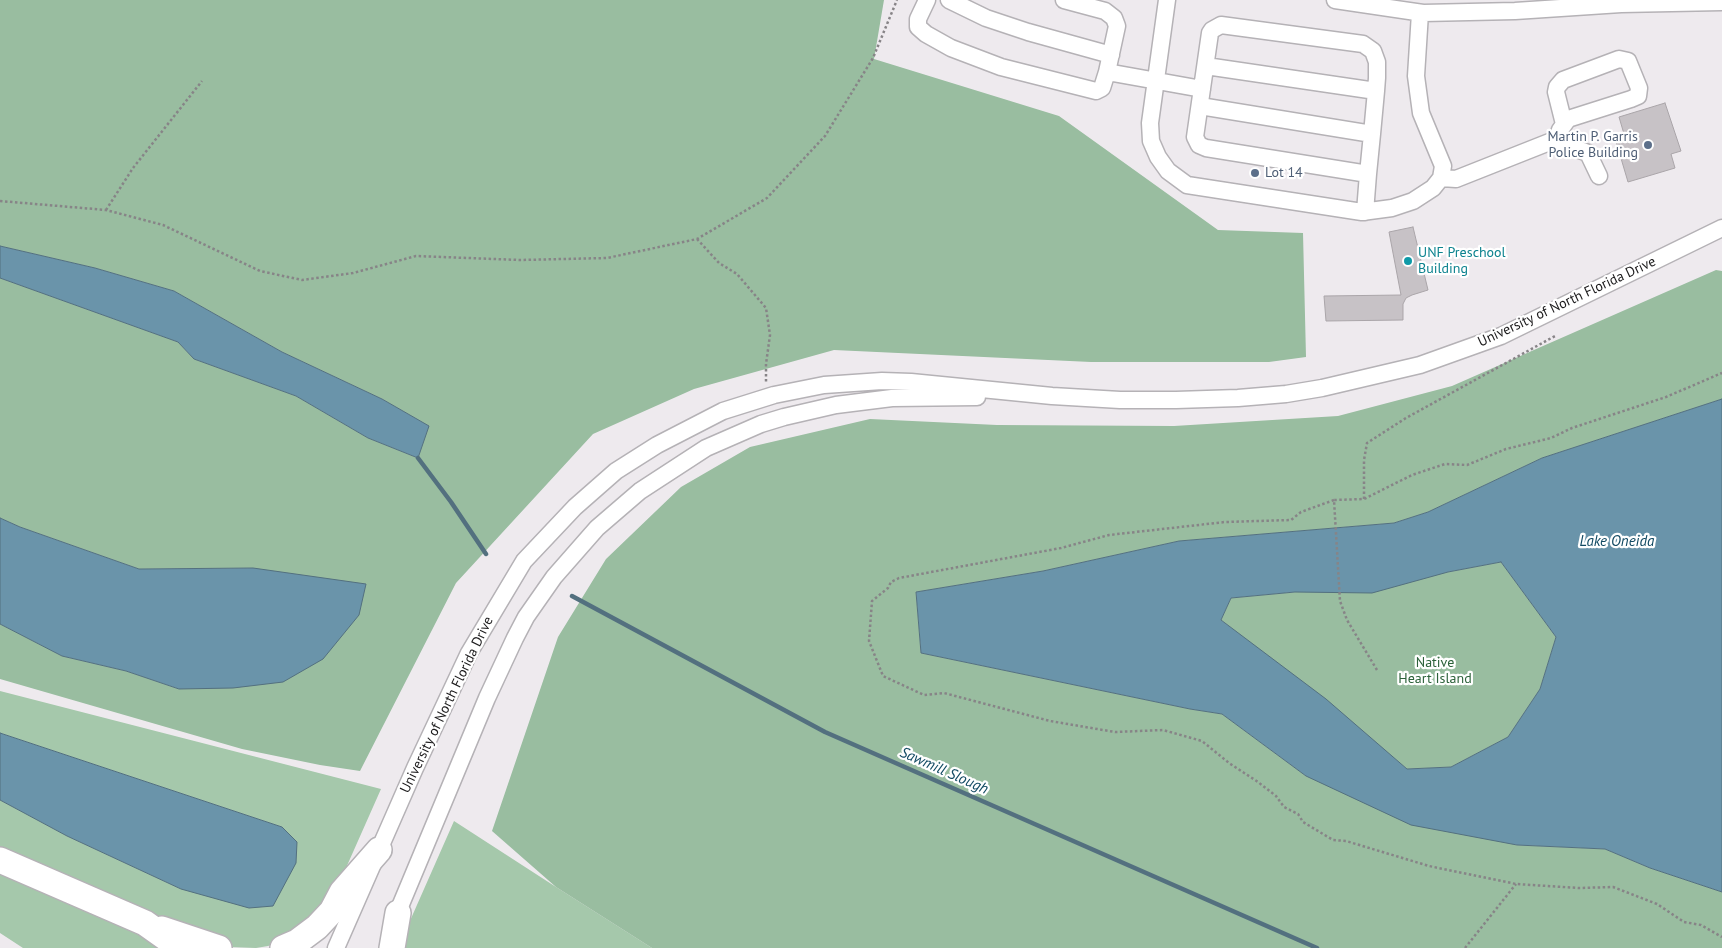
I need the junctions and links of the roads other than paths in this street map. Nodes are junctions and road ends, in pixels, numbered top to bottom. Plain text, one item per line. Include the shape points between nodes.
1 (927, 0) edge
2 (948, 0) edge
3 (1064, 0) edge
4 (1168, 0) edge
5 (1335, 0) edge
6 (1722, 2) edge
7 (1420, 12) junction
8 (1111, 55) junction
9 (1206, 66) junction
10 (1107, 72) junction
11 (1157, 80) junction
12 (1202, 88) junction
13 (1376, 91) junction
14 (1200, 106) junction
15 (1564, 124) junction
16 (1372, 134) junction
17 (1557, 139) junction
18 (1368, 174) junction
19 (1599, 176) dead end
20 (1441, 178) junction
21 (1364, 212) junction
22 (1722, 228) edge
23 (1052, 396) junction
24 (379, 850) junction
25 (0, 860) edge
26 (398, 913) junction
27 (145, 923) junction
28 (180, 948) edge
29 (219, 948) edge
30 (283, 948) edge
31 (336, 948) edge
32 (382, 948) edge
33 (392, 948) edge

1 - 10 street via 918,19 918,27 951,48 1001,67 1096,91 1102,88
2 - 8 street via 986,18
3 - 8 street via 1097,8 1114,18 1118,26
4 - 11 street
5 - 7 street
6 - 7 street via 1466,13
7 - 20 street via 1416,76 1421,113 1443,166
8 - 10 street
9 - 12 street
9 - 13 street
9 - 13 street via 1210,33 1221,25 1363,44 1376,56
10 - 11 street
11 - 12 street
11 - 21 street via 1150,123 1151,141 1168,171 1188,185
12 - 14 street
13 - 16 street
14 - 16 street
14 - 18 street via 1195,137 1201,147
15 - 15 street via 1575,116 1638,96 1639,88 1628,61 1619,60 1563,80 1556,92
15 - 17 street
16 - 18 street
17 - 19 street via 1588,153
17 - 20 street via 1456,179
18 - 21 street
20 - 21 street via 1433,188 1413,201
22 - 23 street, University of North Florida Drive via 1500,336 1420,365 1286,394 1176,400
23 - 24 street, University of North Florida Drive via 911,382 824,385 767,397 723,411 657,445 616,471 575,507 524,561 470,653
23 - 26 street, University of North Florida Drive via 892,398 836,405 761,424 706,448 640,491 597,528 554,577 526,617 487,698
24 - 30 highway via 317,927
24 - 31 street, University of North Florida Drive
25 - 27 highway
26 - 32 street, University of North Florida Drive
26 - 33 highway
27 - 28 highway
27 - 29 highway

